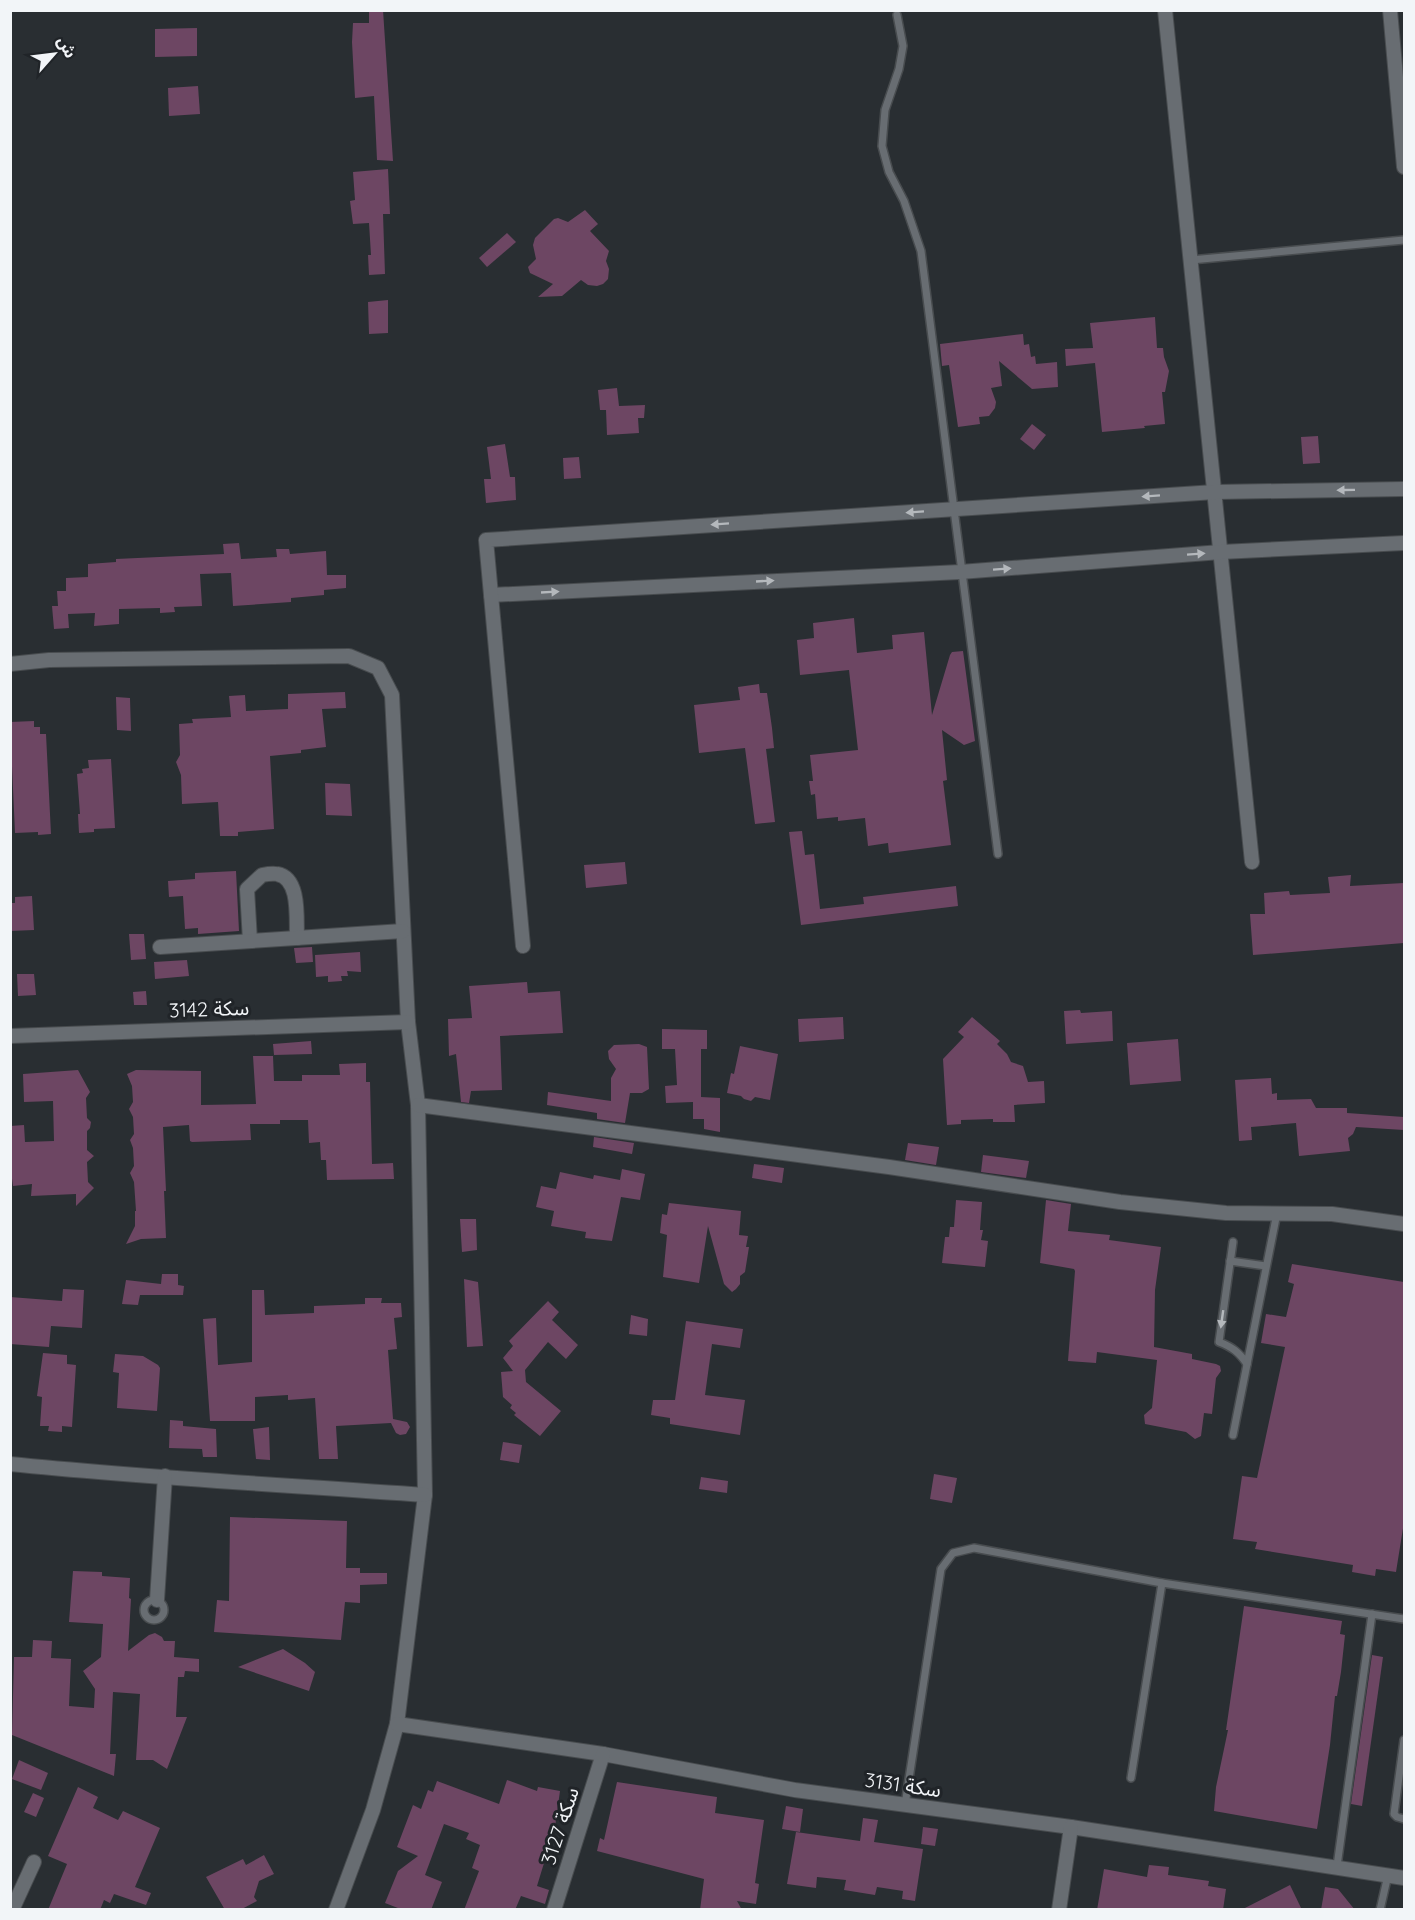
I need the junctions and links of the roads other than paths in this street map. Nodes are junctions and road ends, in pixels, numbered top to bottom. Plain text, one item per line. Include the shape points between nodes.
1 (1165, 10) edge
2 (1390, 10) edge
3 (897, 15) dead end
4 (1404, 167) edge
5 (1404, 240) edge
6 (1191, 260) junction
7 (1404, 489) edge
8 (1215, 492) junction
9 (952, 509) junction
10 (1404, 543) edge
11 (1221, 552) junction
12 (960, 572) junction
13 (491, 595) junction
14 (10, 664) edge
15 (998, 854) dead end
16 (1252, 862) dead end
17 (403, 931) junction
18 (297, 938) junction
19 (250, 941) junction
20 (523, 946) dead end
21 (160, 947) dead end
22 (408, 1022) junction
23 (10, 1036) edge
24 (418, 1105) junction
25 (1277, 1214) junction
26 (1404, 1224) edge
27 (1233, 1242) dead end
28 (1230, 1261) junction
29 (1266, 1266) junction
30 (1246, 1364) junction
31 (1233, 1435) dead end
32 (10, 1464) edge
33 (165, 1476) junction
34 (425, 1495) junction
35 (1162, 1583) junction
36 (157, 1600) dead end
37 (1372, 1614) junction
38 (1404, 1619) edge
39 (397, 1724) junction
40 (1404, 1740) edge
41 (603, 1754) junction
42 (1131, 1778) dead end
43 (905, 1805) junction
44 (1404, 1819) edge
45 (1071, 1827) junction
46 (34, 1862) dead end
47 (1337, 1866) junction
48 (1388, 1875) junction
49 (1404, 1878) edge
50 (12, 1910) edge
51 (336, 1910) edge
52 (554, 1910) edge
53 (1059, 1910) edge
54 (1380, 1910) edge

1 - 6 street
2 - 4 street
3 - 9 lane via 903,46 885,110 882,146 921,251
5 - 6 lane
6 - 8 street
7 -> 8 street
8 -> 9 street
8 - 11 street
9 - 12 lane
9 -> 13 street via 486,540
10 - 11 street
12 -> 11 street
11 - 16 street
13 -> 12 street
12 - 15 lane
13 - 20 street
14 - 17 street via 49,660 349,656 378,668 392,695
17 - 18 street
17 - 22 street
18 - 19 street
18 - 19 street via 295,891 289,880 278,874 262,874 247,889
19 - 21 street
22 - 23 street, سكة 3142
22 - 24 street
24 - 25 street via 889,1167 1120,1202
24 - 34 street
25 - 26 street via 1332,1214
25 - 29 lane
27 - 28 lane
28 - 29 lane
28 -> 30 lane via 1219,1342 1232,1347
29 - 30 lane
30 - 31 lane
32 - 33 street
33 - 34 street
33 - 36 street
34 - 39 street
35 - 37 lane
35 - 42 lane
35 - 43 lane via 974,1548 953,1553 941,1569
37 - 38 lane
37 - 47 lane
39 - 41 street, سكة 3131
39 - 51 street via 373,1810
40 - 44 lane via 1394,1810 1397,1817
41 - 43 street, سكة 3131 via 795,1790
41 - 52 street, سكة 3127
43 - 45 street, سكة 3131
45 - 47 street, سكة 3131
45 - 53 street
46 - 50 street
47 - 48 street, سكة 3131
48 - 49 street, سكة 3131
48 - 54 lane

